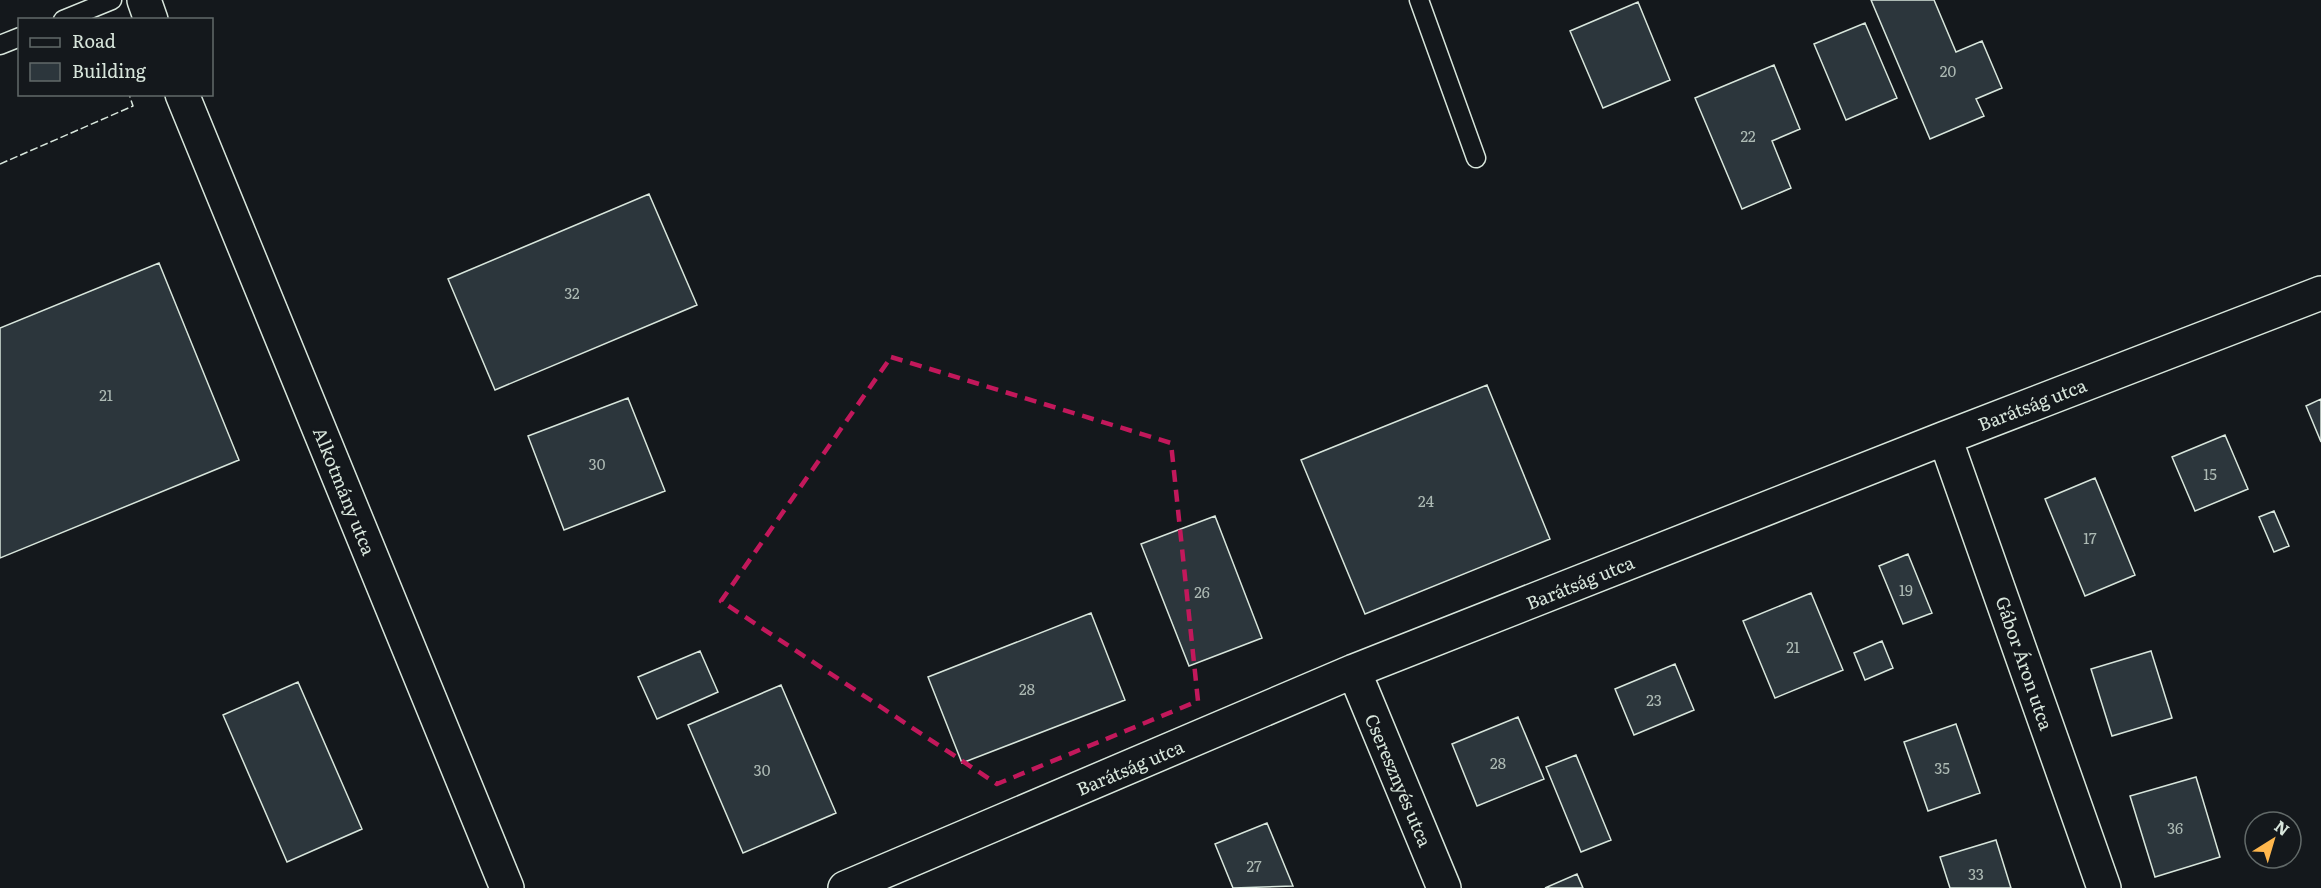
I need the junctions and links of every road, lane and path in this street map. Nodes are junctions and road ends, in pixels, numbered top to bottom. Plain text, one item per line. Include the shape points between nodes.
1 (112, 0) edge
2 (144, 0) edge
3 (1419, 0) edge
4 (68, 18) edge
5 (151, 18) edge
6 (18, 38) edge
7 (0, 45) edge
8 (183, 96) edge
9 (1476, 158) dead end
10 (2321, 293) edge
11 (1946, 438) junction
12 (1354, 671) junction
13 (507, 888) edge
14 (845, 888) edge
15 (1444, 888) edge
16 (2104, 888) edge

1 - 4 lane
2 - 5 street
3 - 9 lane
6 - 7 lane
8 - 13 street, Alkotmány utca
10 - 11 street, Barátság utca
11 - 12 street, Barátság utca
11 - 16 street, Gábor Áron utca
12 - 14 street, Barátság utca
12 - 15 street, Cseresznyés utca

